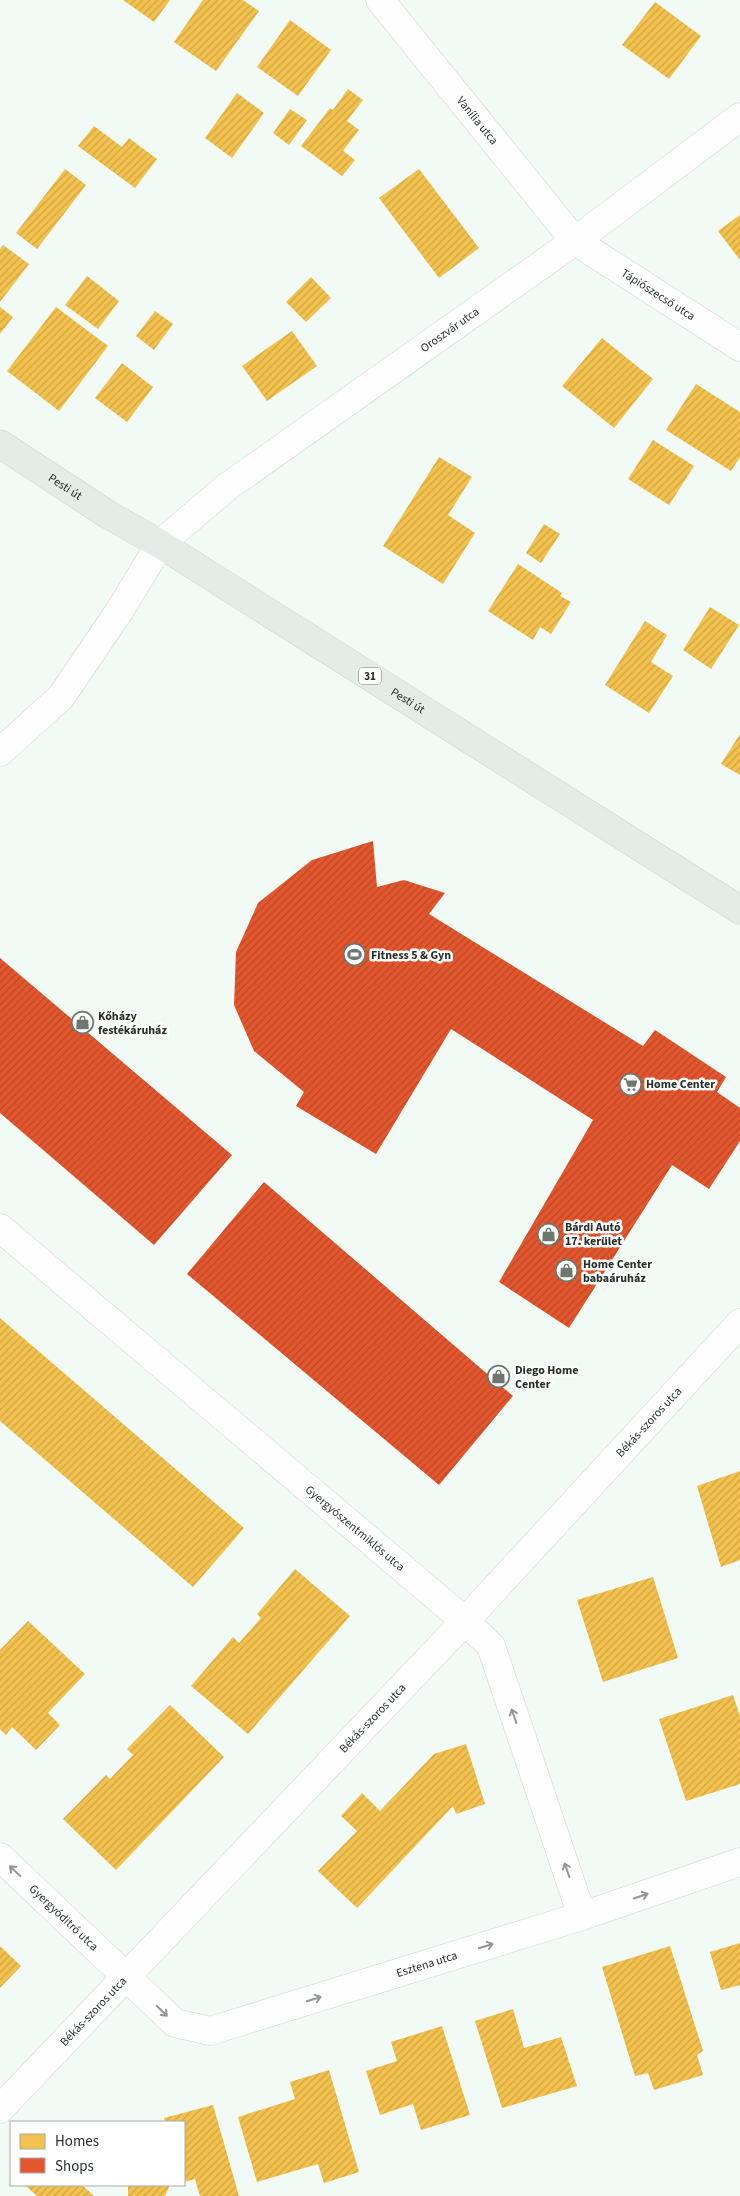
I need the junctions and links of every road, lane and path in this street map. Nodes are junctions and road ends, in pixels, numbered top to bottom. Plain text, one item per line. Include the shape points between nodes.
1 (380, 0) edge
2 (740, 117) edge
3 (575, 241) junction
4 (740, 347) edge
5 (0, 444) edge
6 (160, 544) junction
7 (0, 752) edge
8 (740, 910) edge
9 (0, 1228) edge
10 (740, 1323) edge
11 (465, 1621) junction
12 (0, 1857) edge
13 (740, 1862) edge
14 (582, 1916) junction
15 (128, 1976) junction
16 (0, 2108) edge

1 - 3 street, Vanília utca
2 - 3 street, Oroszvár utca
3 - 4 street, Tápiószecső utca
3 - 6 street, Oroszvár utca via 227,487
5 - 6 main road, Pesti út / 31 via 107,514
6 - 7 street, Oroszvár utca via 61,697
6 - 8 main road, Pesti út / 31
9 - 11 street, Gyergyószentmiklós utca
10 - 11 street, Békás-szoros utca
14 -> 11 street, Gyergyószentmiklós utca via 491,1646
11 - 15 street, Békás-szoros utca
15 -> 12 street, Gyergyóditró utca
14 -> 13 street, Esztena utca
15 -> 14 street, Esztena utca via 175,2023 210,2031
15 - 16 street, Békás-szoros utca

